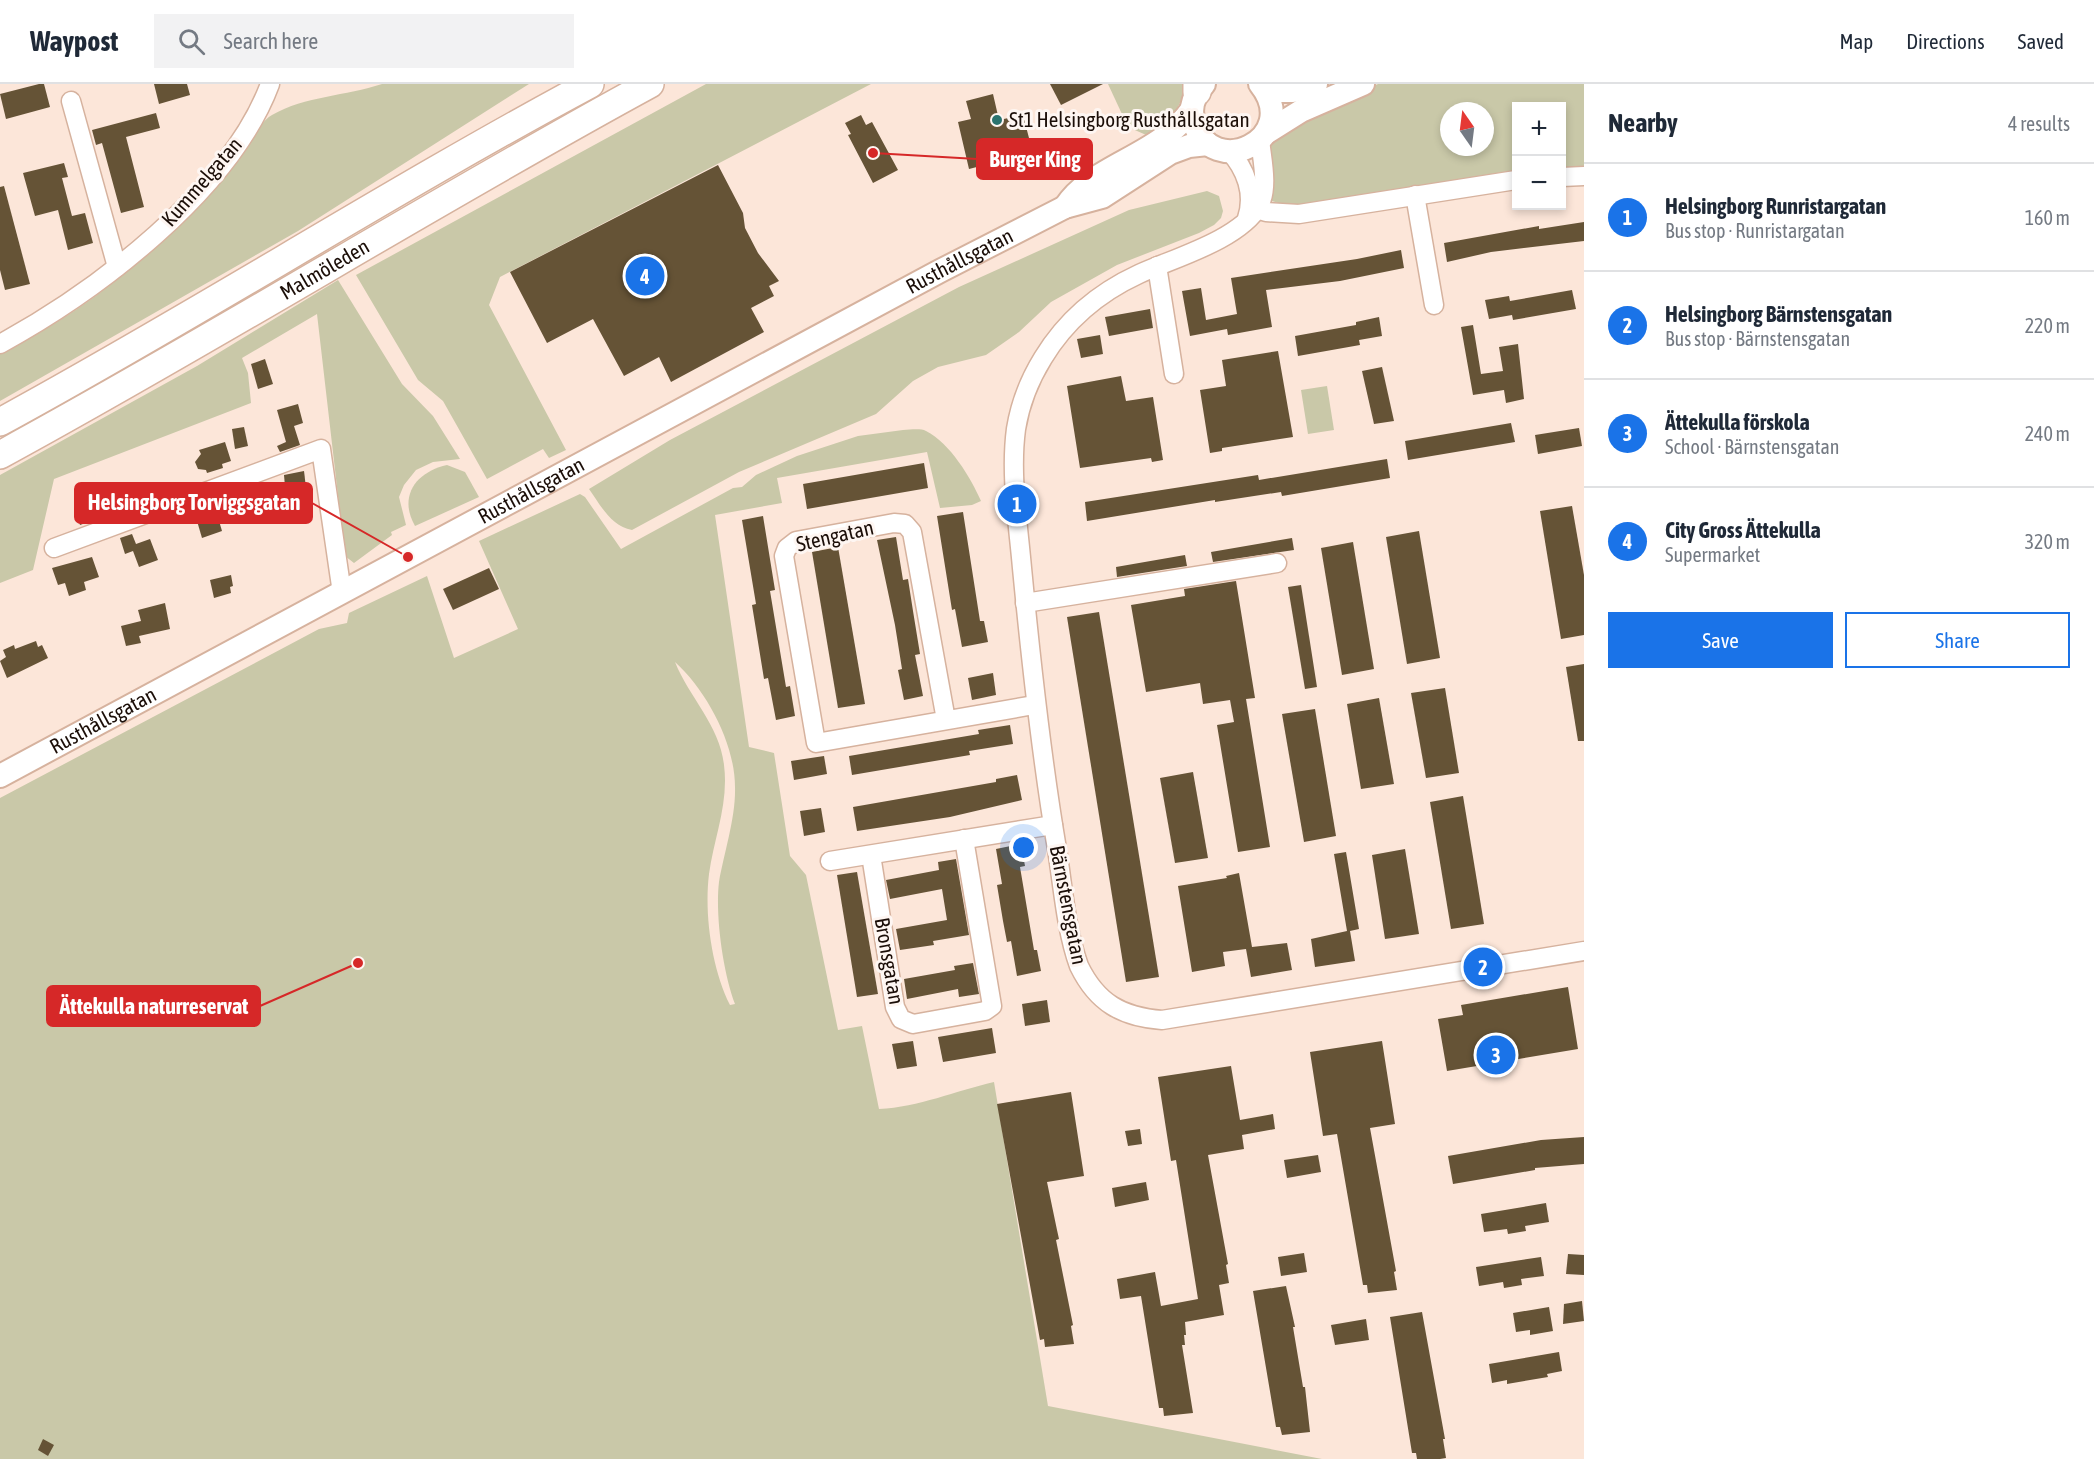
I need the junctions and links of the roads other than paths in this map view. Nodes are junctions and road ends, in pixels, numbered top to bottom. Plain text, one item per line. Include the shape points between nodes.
1 (270, 84) edge
2 (590, 84) edge
3 (650, 84) edge
4 (1316, 84) edge
5 (1363, 84) edge
6 (1263, 88) edge
7 (1198, 92) edge
8 (71, 101) dead end
9 (1266, 131) junction
10 (1219, 148) junction
11 (1584, 176) edge
12 (1566, 177) edge
13 (1512, 181) edge
14 (1415, 195) junction
15 (1065, 207) junction
16 (1251, 212) junction
17 (1157, 266) junction
18 (117, 267) junction
19 (1434, 305) dead end
20 (0, 344) edge
21 (1174, 374) dead end
22 (0, 422) edge
23 (0, 455) edge
24 (54, 548) dead end
25 (1277, 563) dead end
26 (342, 593) junction
27 (1025, 603) junction
28 (1034, 705) junction
29 (946, 720) junction
30 (0, 776) edge
31 (1053, 825) junction
32 (964, 839) junction
33 (872, 855) junction
34 (830, 861) dead end
35 (1584, 951) edge

1 - 18 street, Kummelgatan via 228,156 168,223
2 - 22 highway, Malmöleden
3 - 23 highway, Malmöleden via 106,398
4 - 6 main road via 1293,91
5 - 9 main road
6 - 9 main road via 1272,111
7 - 10 main road via 1196,129
7 - 15 main road, Rusthållsgatan via 1185,120 1156,145 1075,192
8 - 18 street
9 - 10 main road, Rusthållsgatan via 1241,151
9 - 16 street via 1263,191
10 - 15 main road, Rusthållsgatan via 1175,150 1102,197
10 - 16 street via 1243,170
11 - 12 street
13 - 14 street
14 - 16 street via 1303,213
14 - 19 street
15 - 26 main road, Rusthållsgatan
16 - 17 street, Bärnstensgatan via 1209,245
17 - 21 street
17 - 27 street, Bärnstensgatan via 1113,288 1078,315 1053,342 1029,385 1019,418 1015,453
18 - 20 street, Kummelgatan via 73,300
24 - 26 street via 321,448
25 - 27 street
26 - 30 main road, Rusthållsgatan
27 - 28 street, Bärnstensgatan
28 - 29 street, Stengatan
28 - 31 street, Bärnstensgatan
29 - 29 street, Stengatan via 816,743 784,556 787,548 796,542 894,523 908,527
31 - 32 street
31 - 35 street, Bärnstensgatan via 1078,966 1089,986 1107,1004 1138,1018 1174,1019
32 - 33 street
32 - 33 street, Bronsgatan via 992,1006 985,1011 913,1024 901,1019 895,1007
33 - 34 street

